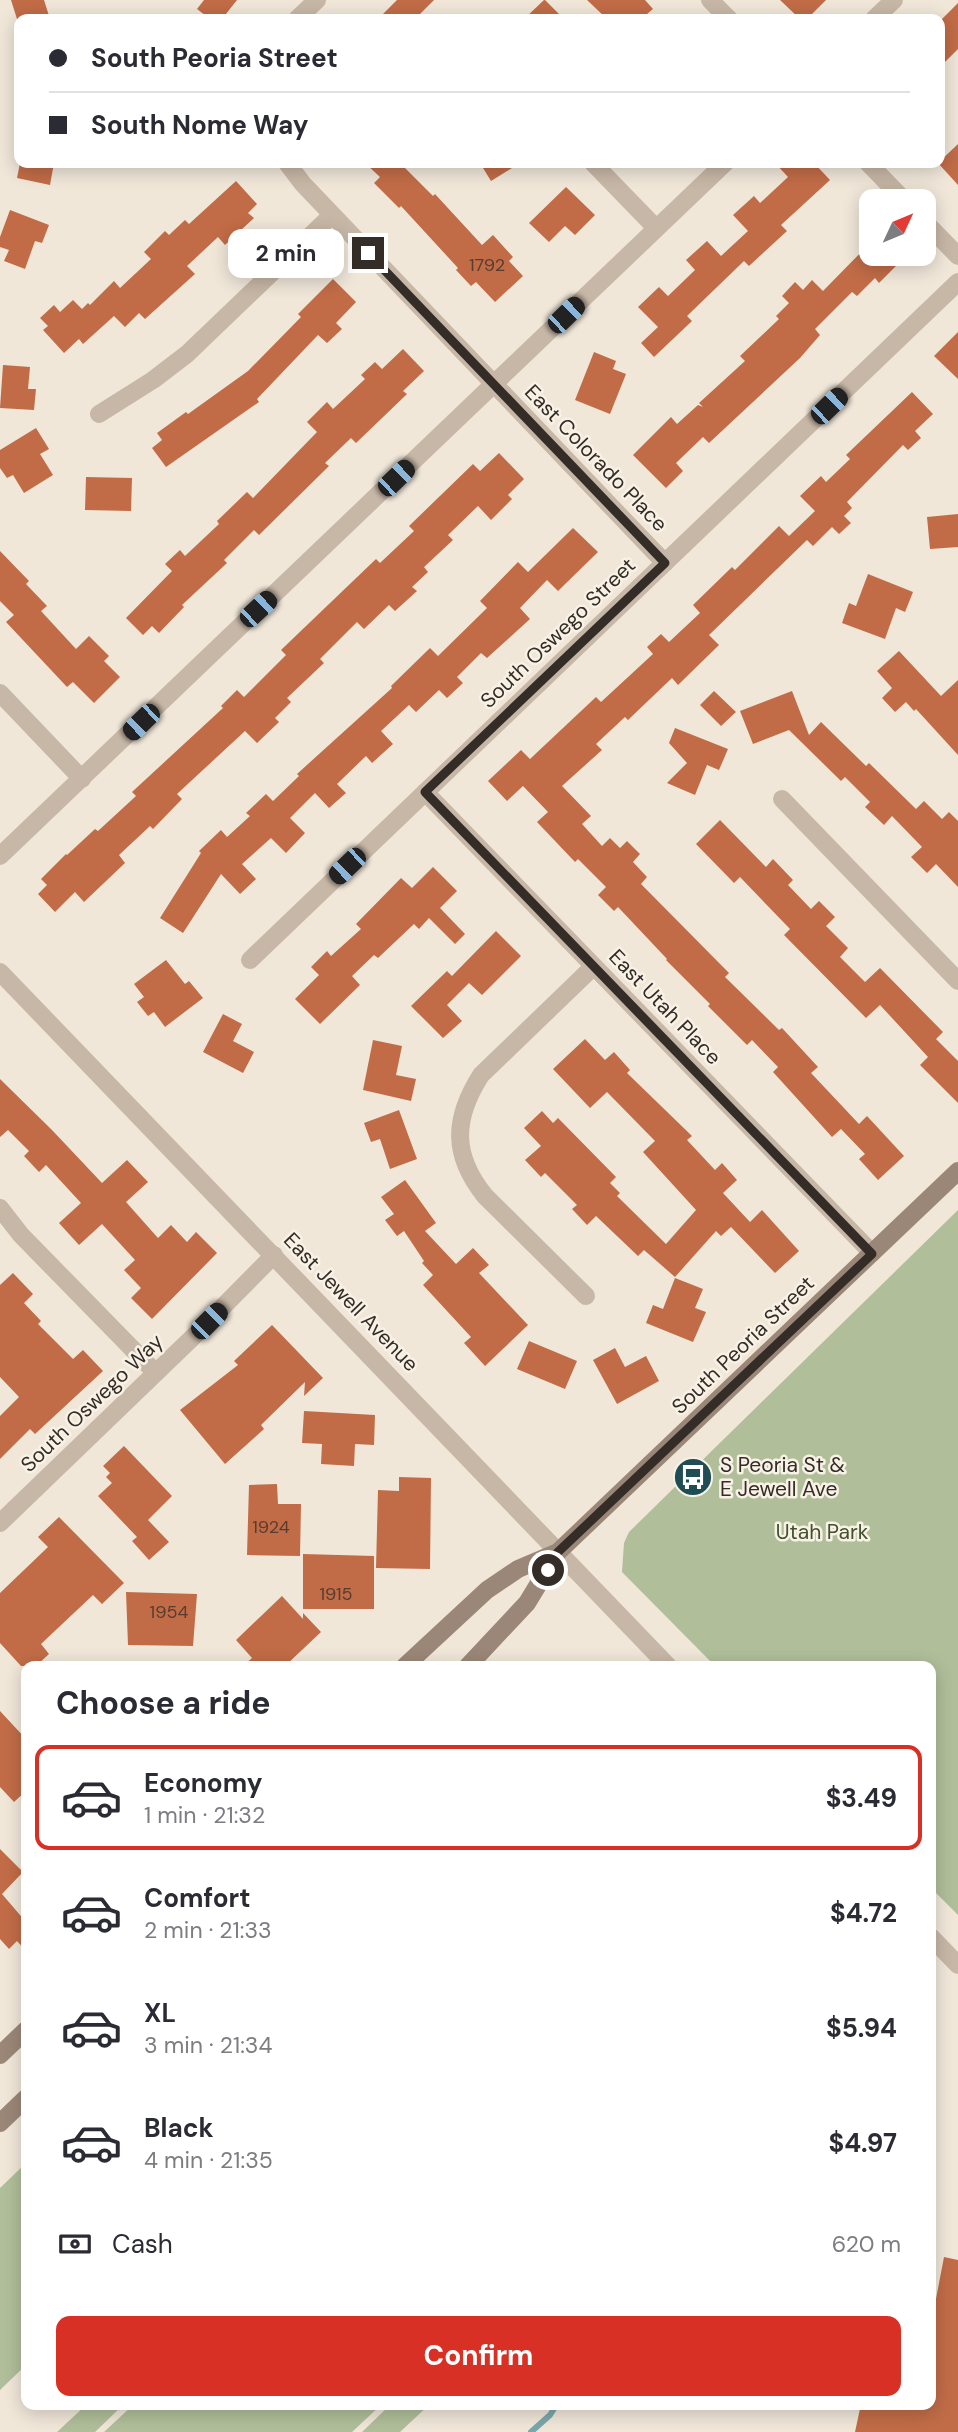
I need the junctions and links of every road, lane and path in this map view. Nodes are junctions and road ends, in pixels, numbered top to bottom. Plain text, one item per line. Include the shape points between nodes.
1 (317, 0) edge
2 (710, 0) edge
3 (894, 0) edge
4 (302, 14) edge
5 (724, 14) edge
6 (879, 14) edge
7 (291, 168) edge
8 (598, 168) edge
9 (720, 168) edge
10 (873, 168) edge
11 (893, 189) edge
12 (332, 215) junction
13 (656, 229) junction
14 (936, 233) edge
15 (958, 256) edge
16 (958, 282) edge
17 (494, 384) junction
18 (99, 414) dead end
19 (665, 563) junction
20 (0, 693) edge
21 (82, 779) junction
22 (425, 792) junction
23 (782, 799) dead end
24 (0, 856) edge
25 (250, 960) dead end
26 (594, 966) junction
27 (0, 972) edge
28 (958, 981) edge
29 (958, 1171) edge
30 (0, 1208) edge
31 (872, 1254) junction
32 (274, 1255) junction
33 (586, 1296) dead end
34 (156, 1373) junction
35 (0, 1523) edge
36 (558, 1552) junction
37 (410, 1661) edge
38 (473, 1661) edge
39 (663, 1661) edge
40 (936, 1942) edge
41 (958, 1965) edge
42 (21, 2035) edge
43 (0, 2055) edge
44 (21, 2103) edge
45 (0, 2123) edge

1 - 4 street
2 - 5 street
3 - 6 street
7 - 12 street, East Colorado Place
8 - 13 street
9 - 13 street
10 - 11 street
12 - 17 street, East Colorado Place
12 - 18 street via 187,354
13 - 17 street
14 - 15 street
16 - 19 street, South Oswego Street
17 - 19 street, East Colorado Place
17 - 21 street
19 - 22 street, South Oswego Street
20 - 21 street
21 - 24 street
22 - 25 street, South Oswego Street
22 - 26 street, East Utah Place
23 - 28 street
26 - 31 street, East Utah Place
26 - 33 street via 481,1075 464,1106 460,1141 463,1159 485,1196
27 - 32 street, East Jewell Avenue
29 - 31 main road, South Peoria Street
30 - 34 street
31 - 36 main road, South Peoria Street
32 - 34 street, South Oswego Way
32 - 36 street, East Jewell Avenue
34 - 35 street, South Oswego Way
36 - 37 main road, South Peoria Street via 493,1586
36 - 38 main road, South Peoria Street via 527,1604
36 - 39 street, East Jewell Avenue
40 - 41 street
42 - 43 main road
44 - 45 main road

